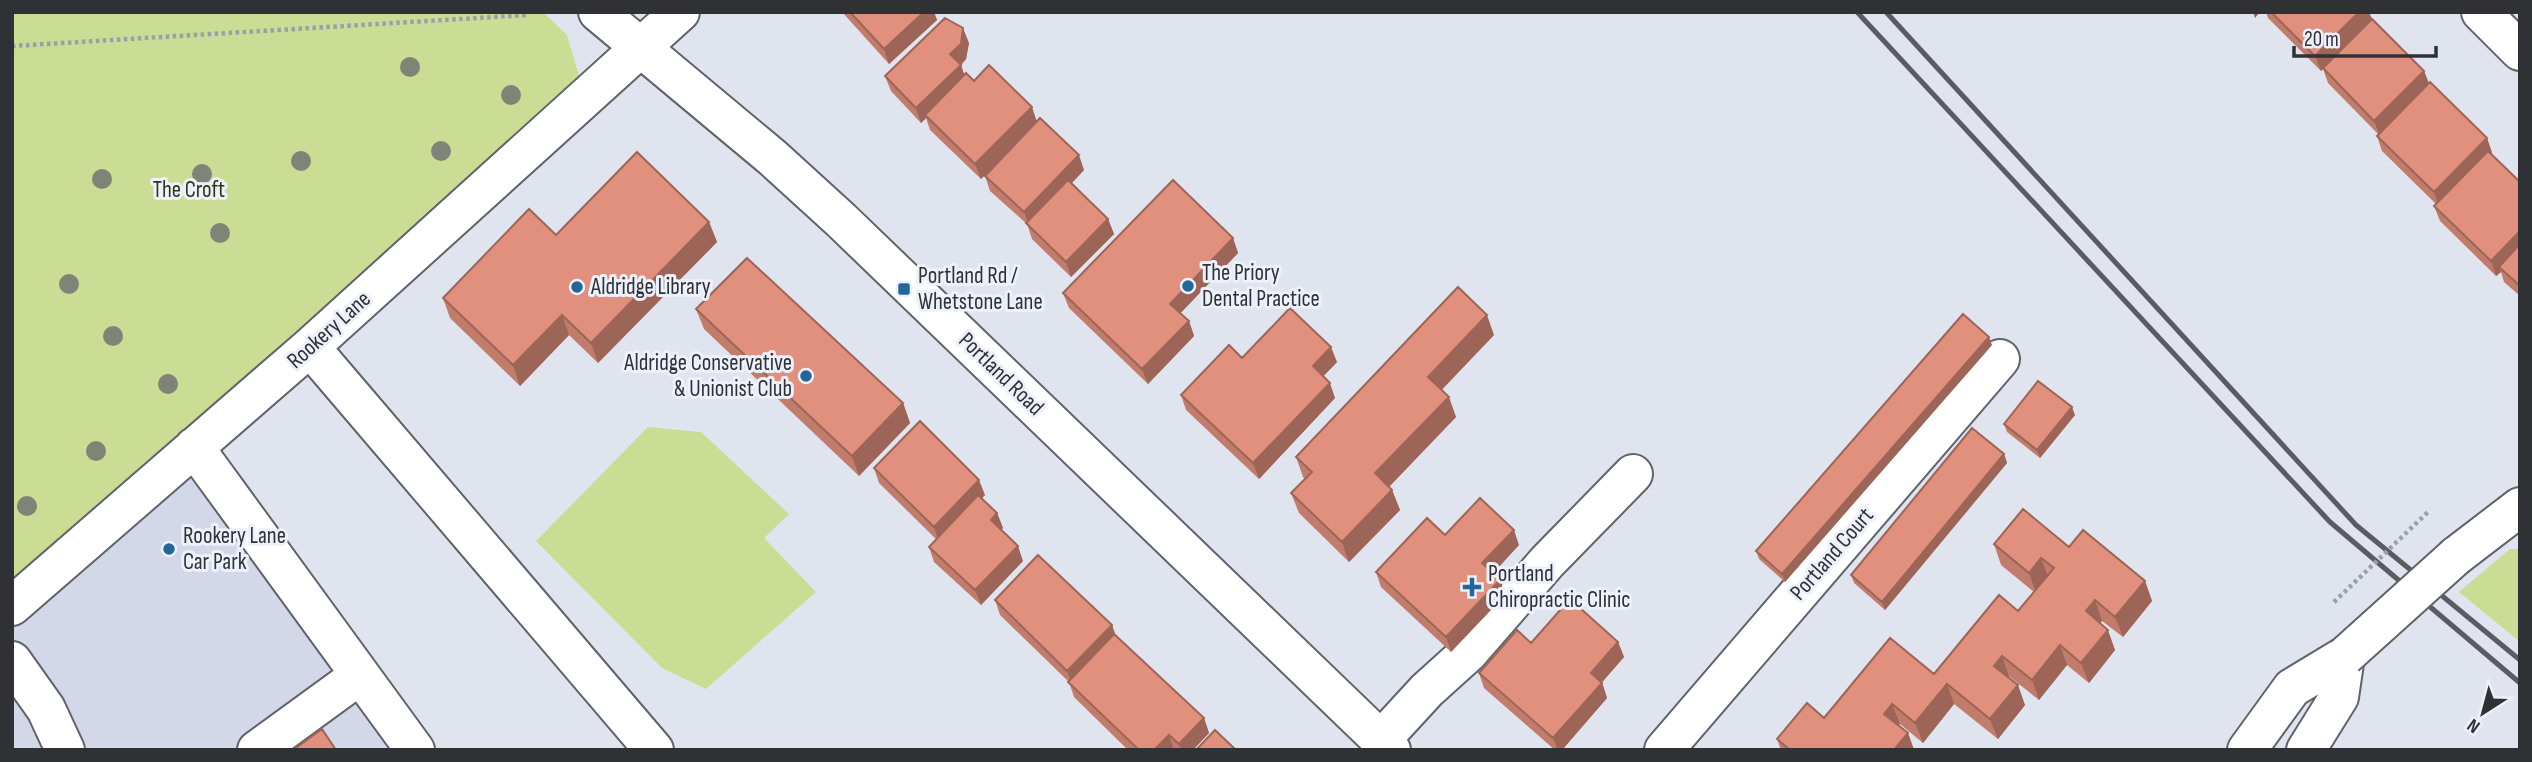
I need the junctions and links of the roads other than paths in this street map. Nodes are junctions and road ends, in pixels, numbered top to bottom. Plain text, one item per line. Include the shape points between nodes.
1 (598, 12) edge
2 (680, 12) edge
3 (2481, 12) edge
4 (642, 50) junction
5 (2520, 51) edge
6 (310, 347) junction
7 (2000, 359) dead end
8 (194, 447) junction
9 (1633, 474) dead end
10 (2520, 507) edge
11 (12, 606) edge
12 (2345, 656) junction
13 (12, 661) edge
14 (360, 675) junction
15 (12, 706) edge
16 (1386, 745) edge
17 (65, 750) edge
18 (72, 750) edge
19 (257, 750) edge
20 (415, 750) edge
21 (654, 750) edge
22 (1664, 750) edge
23 (2247, 750) edge
24 (2306, 750) edge

1 - 4 street, Portland Road
2 - 4 street, Rookery Lane
3 - 5 street
4 - 6 street, Rookery Lane
4 - 16 street, Portland Road via 773,158 843,243 950,346
6 - 8 street, Rookery Lane
6 - 21 street
7 - 22 street, Portland Court
8 - 11 street, Rookery Lane
8 - 14 street
9 - 16 street via 1547,562 1468,653 1427,690
10 - 12 street, bridge via 2456,556
12 - 23 street via 2292,688
12 - 24 street via 2339,697
13 - 17 street via 46,709
14 - 19 street
14 - 20 street
15 - 18 street via 35,713 57,728

